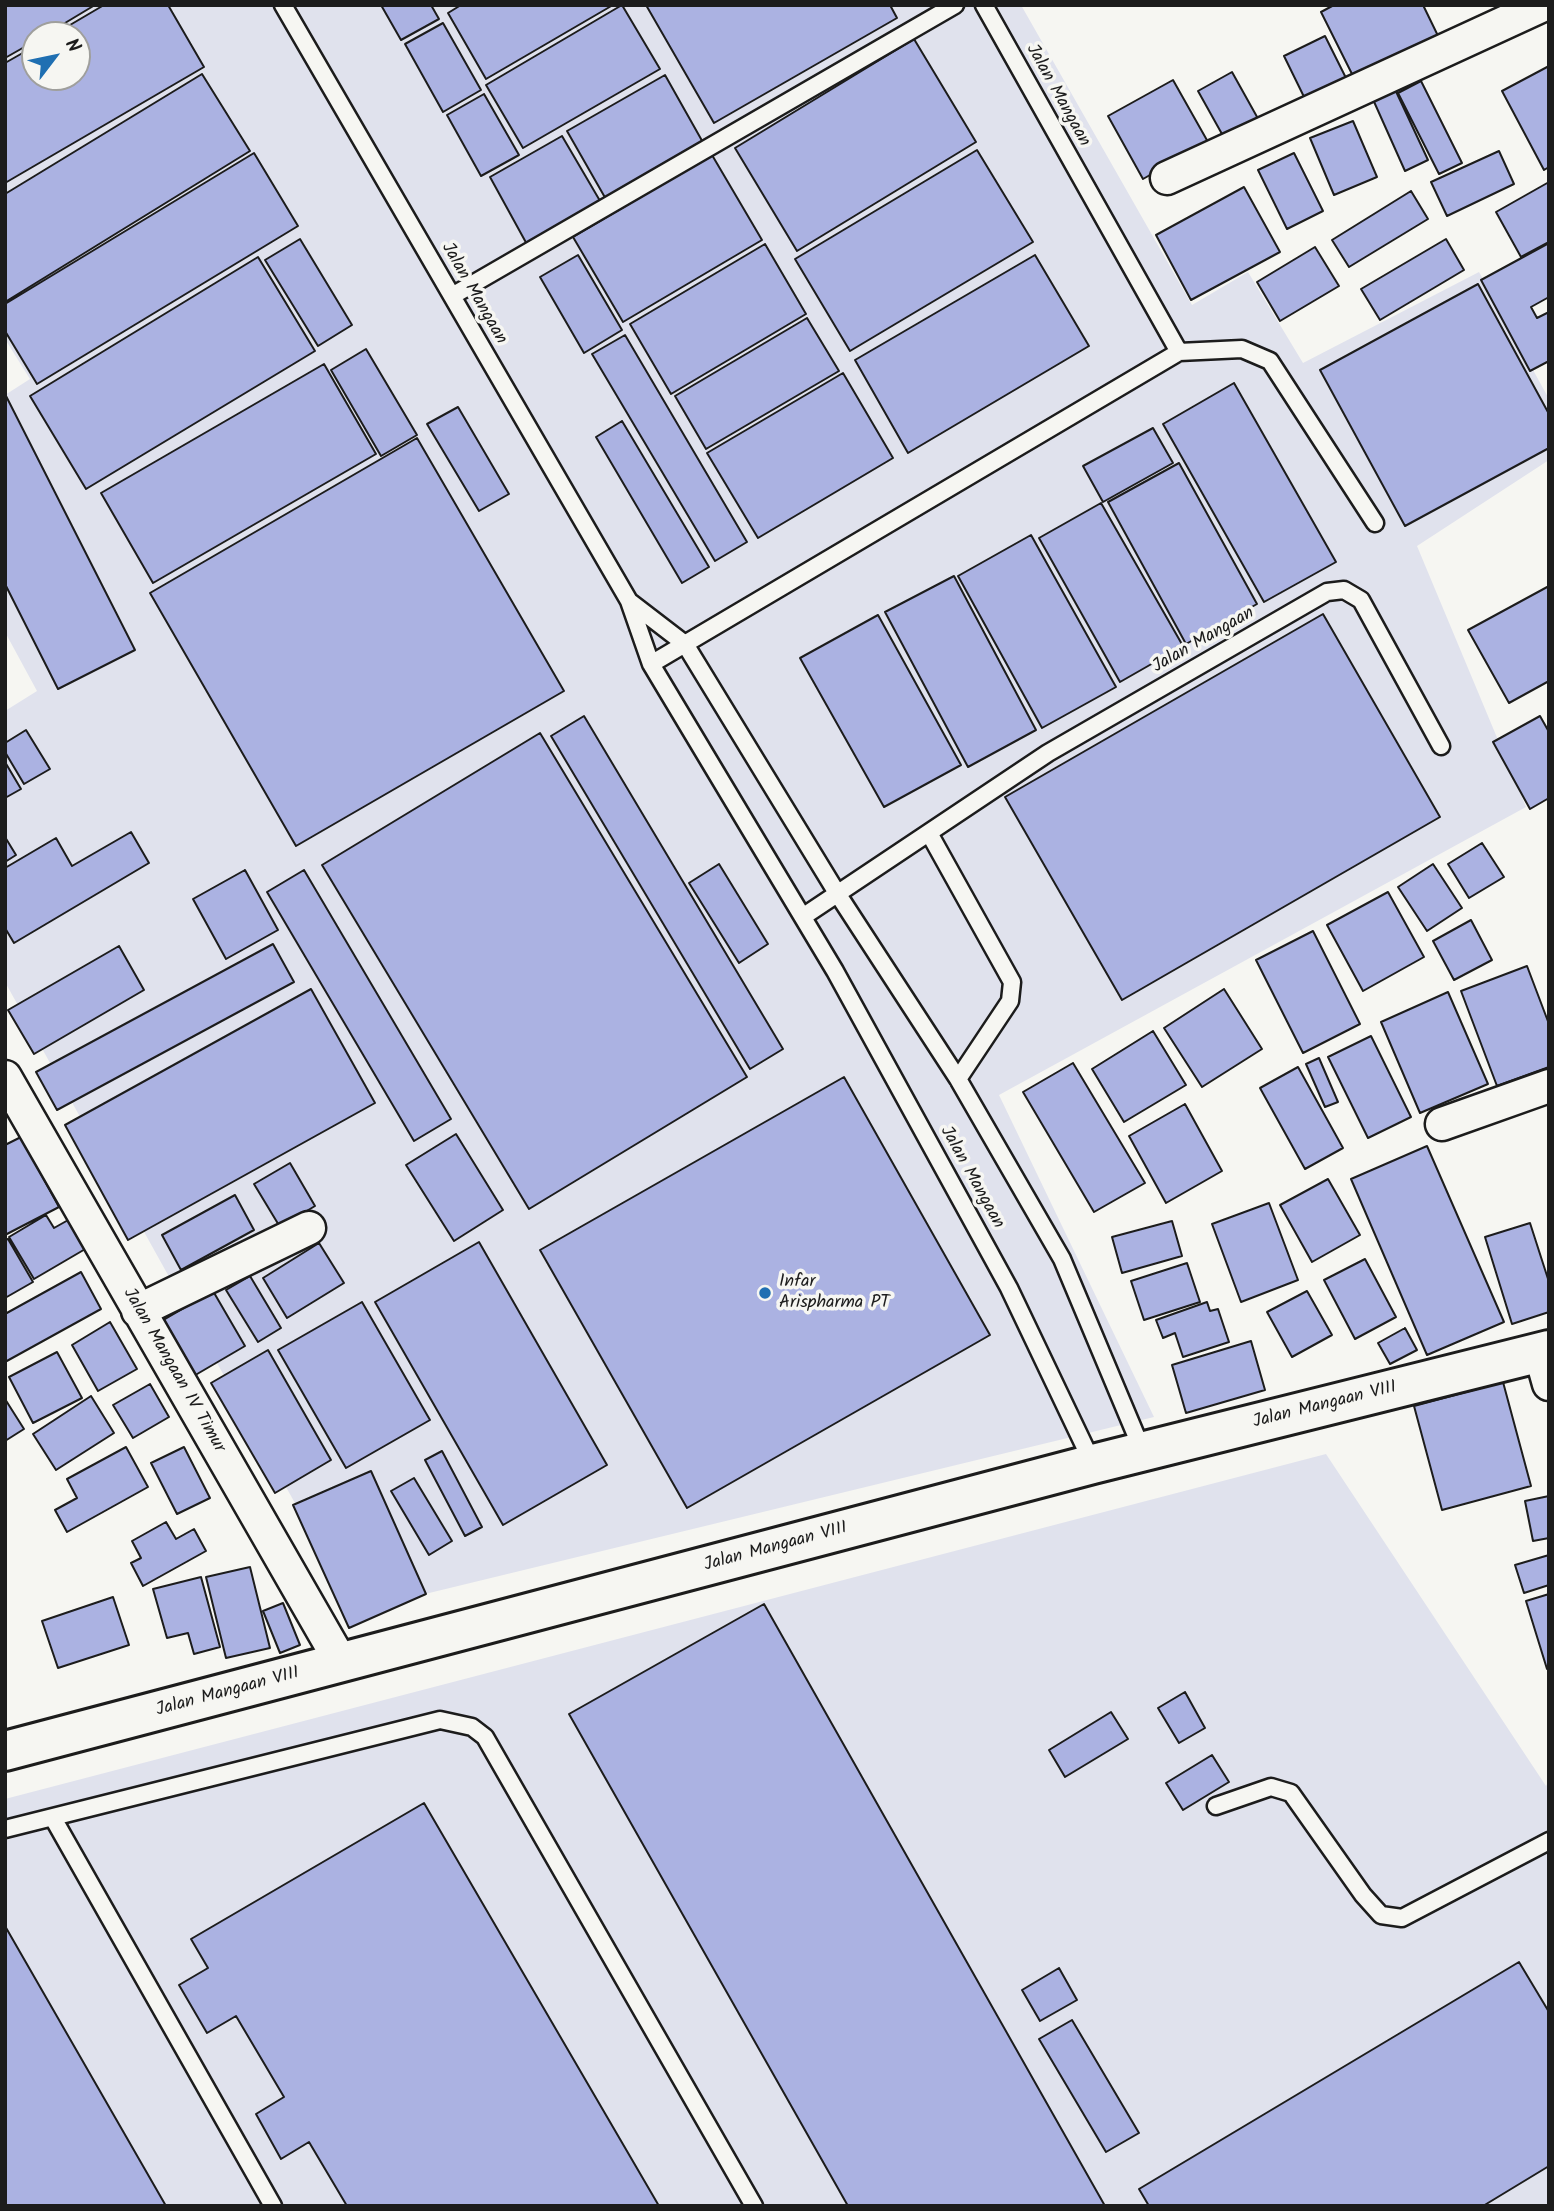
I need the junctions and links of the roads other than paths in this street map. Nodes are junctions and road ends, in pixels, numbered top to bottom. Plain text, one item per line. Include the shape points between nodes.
1 (283, 5) edge
2 (955, 5) edge
3 (984, 5) edge
4 (1543, 5) edge
5 (1167, 178) dead end
6 (452, 296) junction
7 (1180, 352) junction
8 (1375, 523) dead end
9 (629, 601) junction
10 (685, 644) junction
11 (651, 664) junction
12 (1441, 746) dead end
13 (929, 832) junction
14 (837, 893) junction
15 (804, 916) junction
16 (5, 1077) edge
17 (958, 1079) junction
18 (1549, 1086) edge
19 (1442, 1124) dead end
20 (309, 1228) dead end
21 (138, 1311) junction
22 (1546, 1362) edge
23 (1143, 1452) junction
24 (1093, 1464) junction
25 (342, 1664) junction
26 (5, 1751) edge
27 (1216, 1806) dead end
28 (53, 1818) junction
29 (5, 1829) edge
30 (1549, 1841) edge
31 (273, 2206) edge
32 (754, 2206) edge

1 - 6 lane, Jalan Mangaan
2 - 6 lane
3 - 7 lane, Jalan Mangaan
4 - 5 street
6 - 9 lane, Jalan Mangaan
7 - 8 lane via 1242,349 1270,361
7 - 10 lane
9 - 10 lane, Jalan Mangaan
9 - 11 lane, Jalan Mangaan
10 - 11 lane
10 - 14 lane, Jalan Mangaan
11 - 15 lane, Jalan Mangaan
12 - 13 lane, Jalan Mangaan via 1362,600 1344,590 1327,592 1048,753
13 - 14 lane, Jalan Mangaan
13 - 17 lane via 1012,982 1010,1001
14 - 15 lane, Jalan Mangaan
14 - 17 lane
15 - 24 lane, Jalan Mangaan via 1009,1288
16 - 21 street, Jalan Mangaan IV Timur
17 - 23 lane via 1062,1259
18 - 19 street
20 - 21 street
21 - 25 street, Jalan Mangaan IV Timur
22 - 23 street, Jalan Mangaan VIII
23 - 24 street, Jalan Mangaan VIII
24 - 25 street, Jalan Mangaan VIII
25 - 26 street, Jalan Mangaan VIII
27 - 30 lane via 1271,1787 1291,1793 1363,1895 1381,1915 1402,1919
28 - 29 lane
28 - 31 lane
28 - 32 lane via 440,1720 472,1727 485,1738

